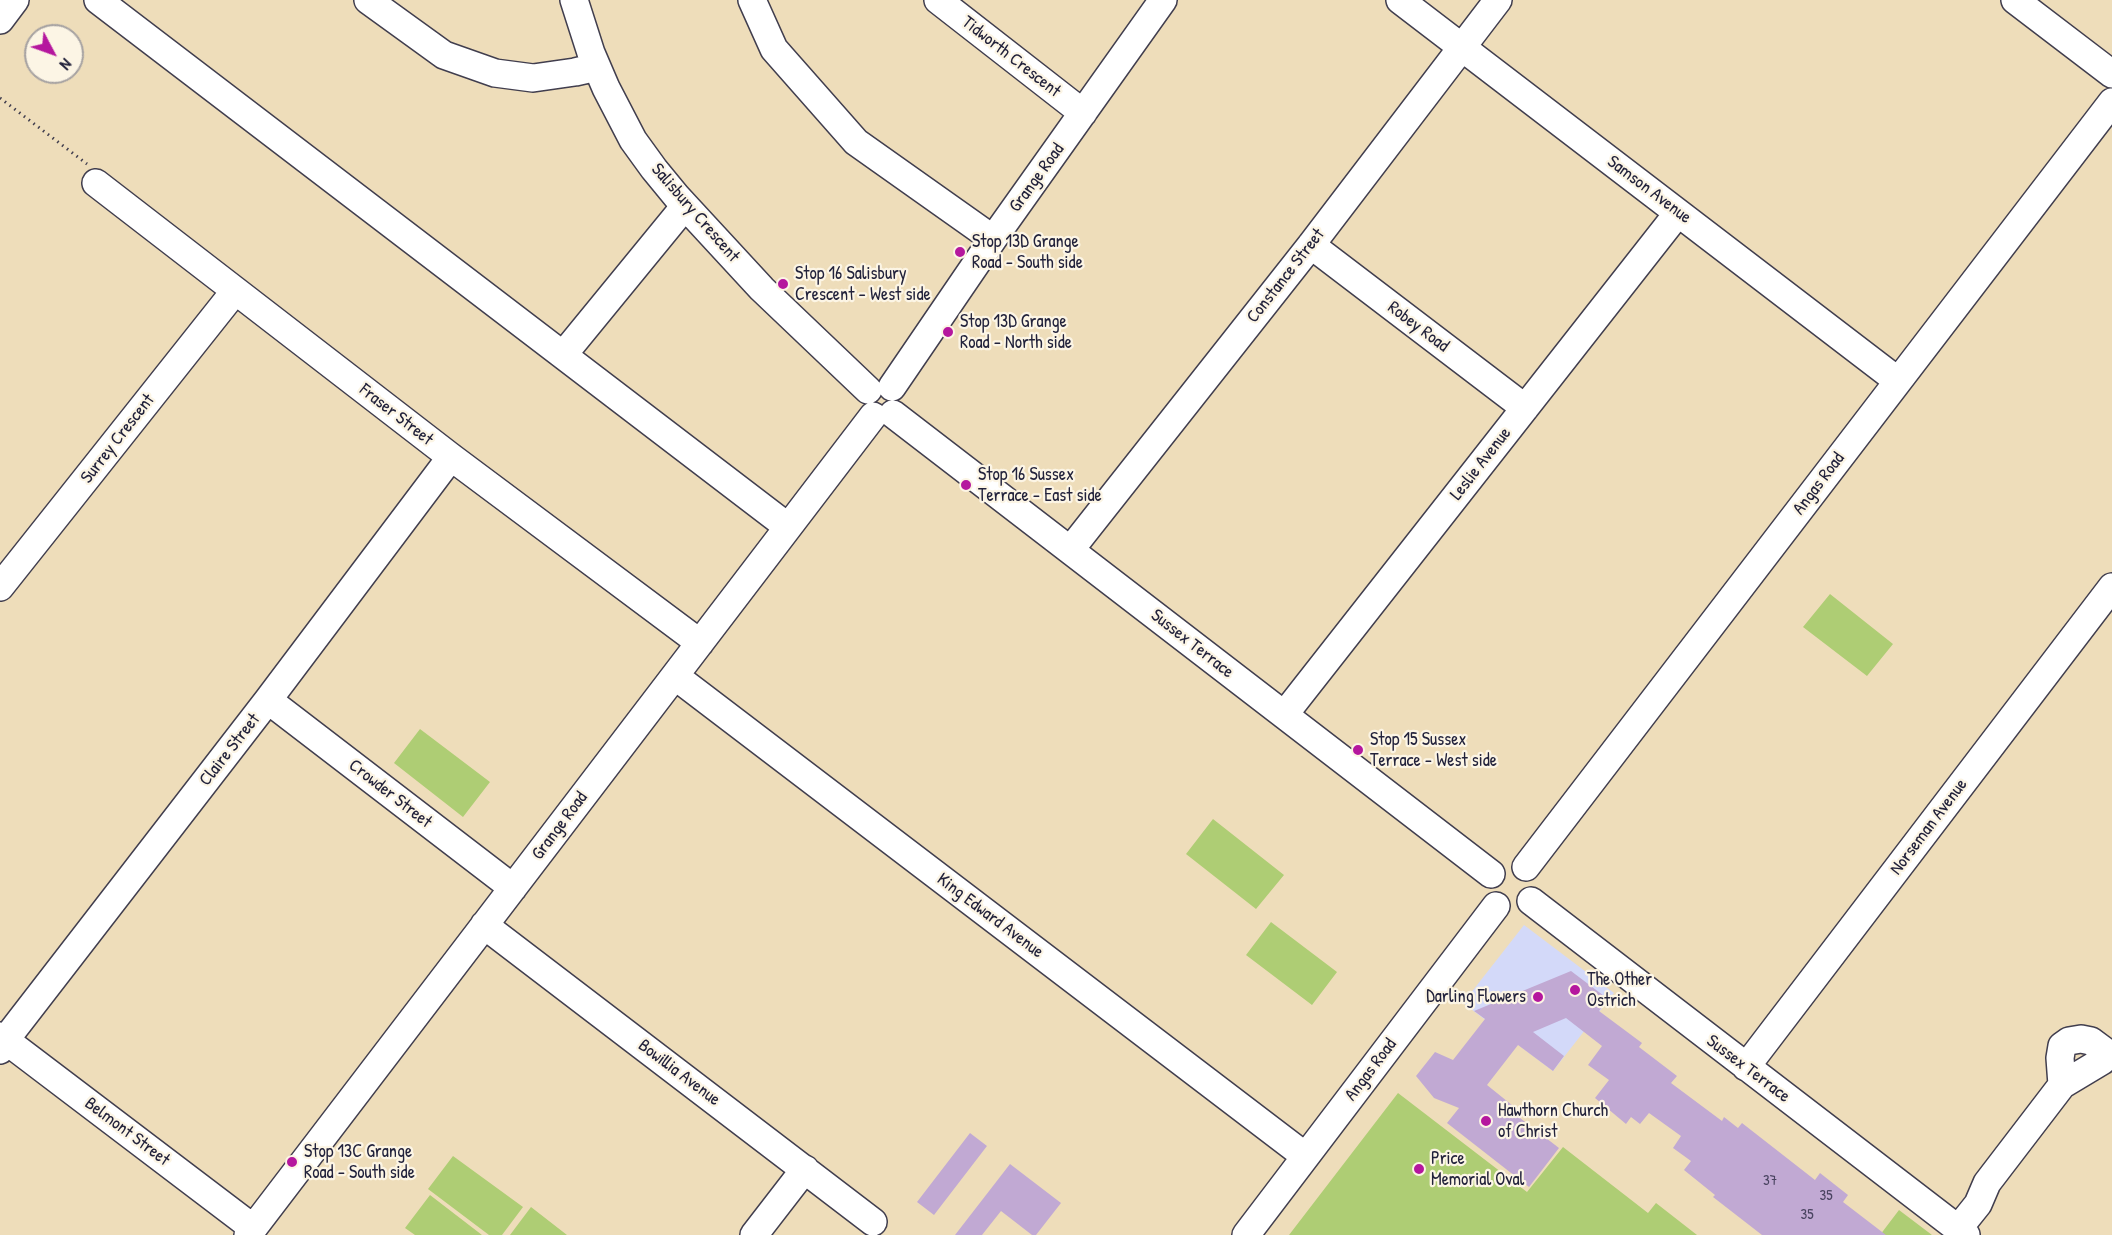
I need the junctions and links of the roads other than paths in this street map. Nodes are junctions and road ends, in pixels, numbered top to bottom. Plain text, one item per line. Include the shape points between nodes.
1 (15, 0) edge
2 (98, 0) edge
3 (368, 0) edge
4 (574, 0) edge
5 (752, 0) edge
6 (938, 0) edge
7 (1163, 0) edge
8 (1400, 0) edge
9 (1498, 0) edge
10 (2015, 0) edge
11 (0, 20) edge
12 (1462, 48) junction
13 (597, 67) junction
14 (2112, 74) edge
15 (2112, 102) edge
16 (1083, 113) junction
17 (96, 183) road end
18 (685, 206) junction
19 (1678, 213) junction
20 (993, 239) junction
21 (1311, 245) junction
22 (235, 291) junction
23 (563, 355) junction
24 (1898, 381) junction
25 (882, 402) junction
26 (1525, 408) junction
27 (451, 457) junction
28 (788, 528) junction
29 (1071, 549) junction
30 (0, 587) edge
31 (2112, 587) edge
32 (700, 644) junction
33 (675, 676) junction
34 (268, 700) junction
35 (1284, 715) junction
36 (1526, 867) junction
37 (1491, 874) junction
38 (513, 888) junction
39 (1531, 902) junction
40 (1496, 906) junction
41 (484, 925) junction
42 (2, 1042) edge
43 (2107, 1053) dead end
44 (1746, 1067) junction
45 (1305, 1156) junction
46 (805, 1169) junction
47 (873, 1222) dead end
48 (250, 1231) edge
49 (1962, 1232) edge
50 (754, 1235) edge
51 (1246, 1235) edge

1 - 11 street
2 - 23 street
3 - 13 street via 444,55 495,73 534,78
4 - 13 street, Salisbury Crescent
5 - 20 street via 774,49 856,142
6 - 16 street, Tidworth Crescent
7 - 16 street, Grange Road
8 - 12 street, Samson Avenue
9 - 12 street, Constance Street
10 - 14 street
12 - 19 street, Samson Avenue
12 - 21 street, Constance Street
13 - 18 street, Salisbury Crescent via 633,140
15 - 24 street, Angas Road
16 - 20 street, Grange Road
17 - 22 street, Fraser Street
18 - 23 street
18 - 25 street, Salisbury Crescent via 762,289
19 - 24 street, Samson Avenue
19 - 26 street, Leslie Avenue
20 - 25 street, Grange Road
21 - 26 street, Robey Road
21 - 29 street, Constance Street
22 - 27 street, Fraser Street
22 - 30 street, Surrey Crescent
23 - 28 street
24 - 36 street, Angas Road
25 - 28 street, Grange Road
25 - 29 street, Sussex Terrace
26 - 35 street, Leslie Avenue
27 - 32 street, Fraser Street
27 - 34 street, Claire Street
28 - 32 street, Grange Road
29 - 35 street, Sussex Terrace
31 - 44 street, Norseman Avenue
32 - 33 street, Grange Road
33 - 38 street, Grange Road
33 - 45 street, King Edward Avenue
34 - 38 street, Crowder Street
34 - 42 street, Claire Street
35 - 37 street, Sussex Terrace
36 - 37 street via 1512,862
36 - 39 street via 1535,879
37 - 40 street via 1487,890
38 - 41 street, Grange Road
39 - 40 street via 1511,912
39 - 44 street, Sussex Terrace
40 - 45 street, Angas Road
41 - 46 street, Bowillia Avenue
41 - 48 street, Grange Road
42 - 48 street, Belmont Street
43 - 49 street via 2102,1061 2062,1085 1987,1183
44 - 49 street, Sussex Terrace
45 - 51 street, Angas Road
46 - 47 street, Bowillia Avenue
46 - 50 street

